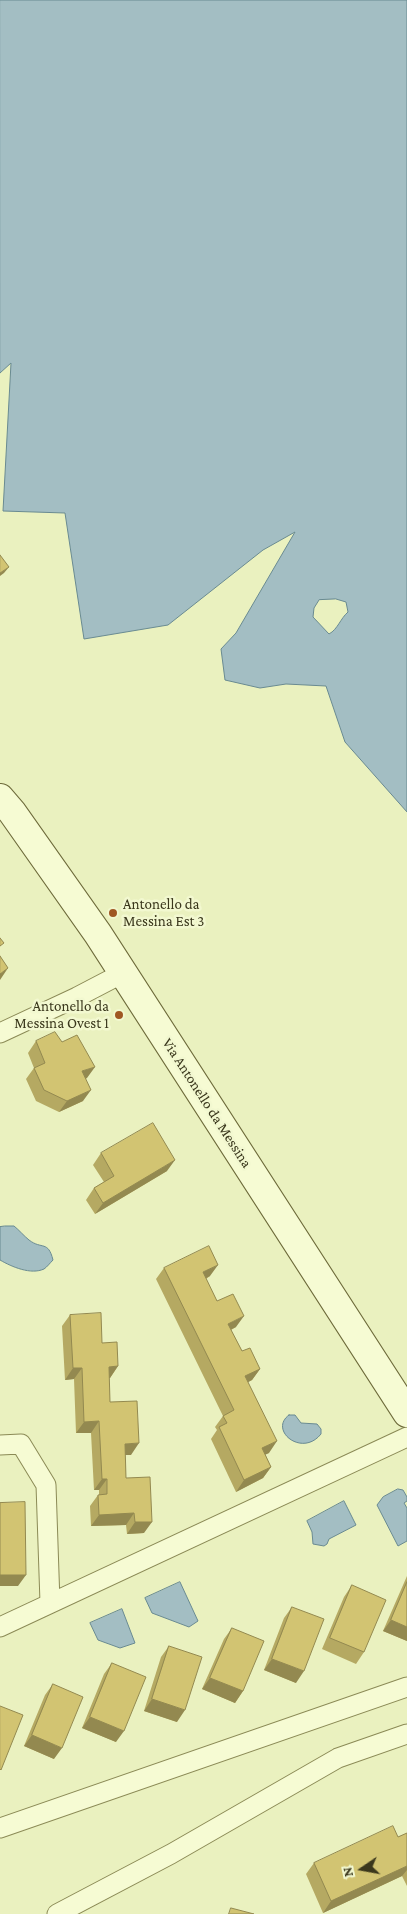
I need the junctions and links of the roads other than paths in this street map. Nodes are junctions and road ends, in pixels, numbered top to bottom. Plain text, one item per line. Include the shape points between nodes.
1 (0, 798) edge
2 (123, 973) junction
3 (0, 1033) edge
4 (407, 1413) edge
5 (407, 1437) edge
6 (0, 1445) edge
7 (50, 1603) junction
8 (0, 1626) edge
9 (407, 1687) edge
10 (407, 1734) edge
11 (0, 1828) edge
12 (57, 1914) edge

1 - 2 main road, Via Antonello da Messina
2 - 3 lane
2 - 4 main road, Via Antonello da Messina
5 - 7 lane
6 - 7 lane via 21,1444 46,1485
7 - 8 lane
9 - 11 lane
10 - 12 lane via 338,1758 171,1854

